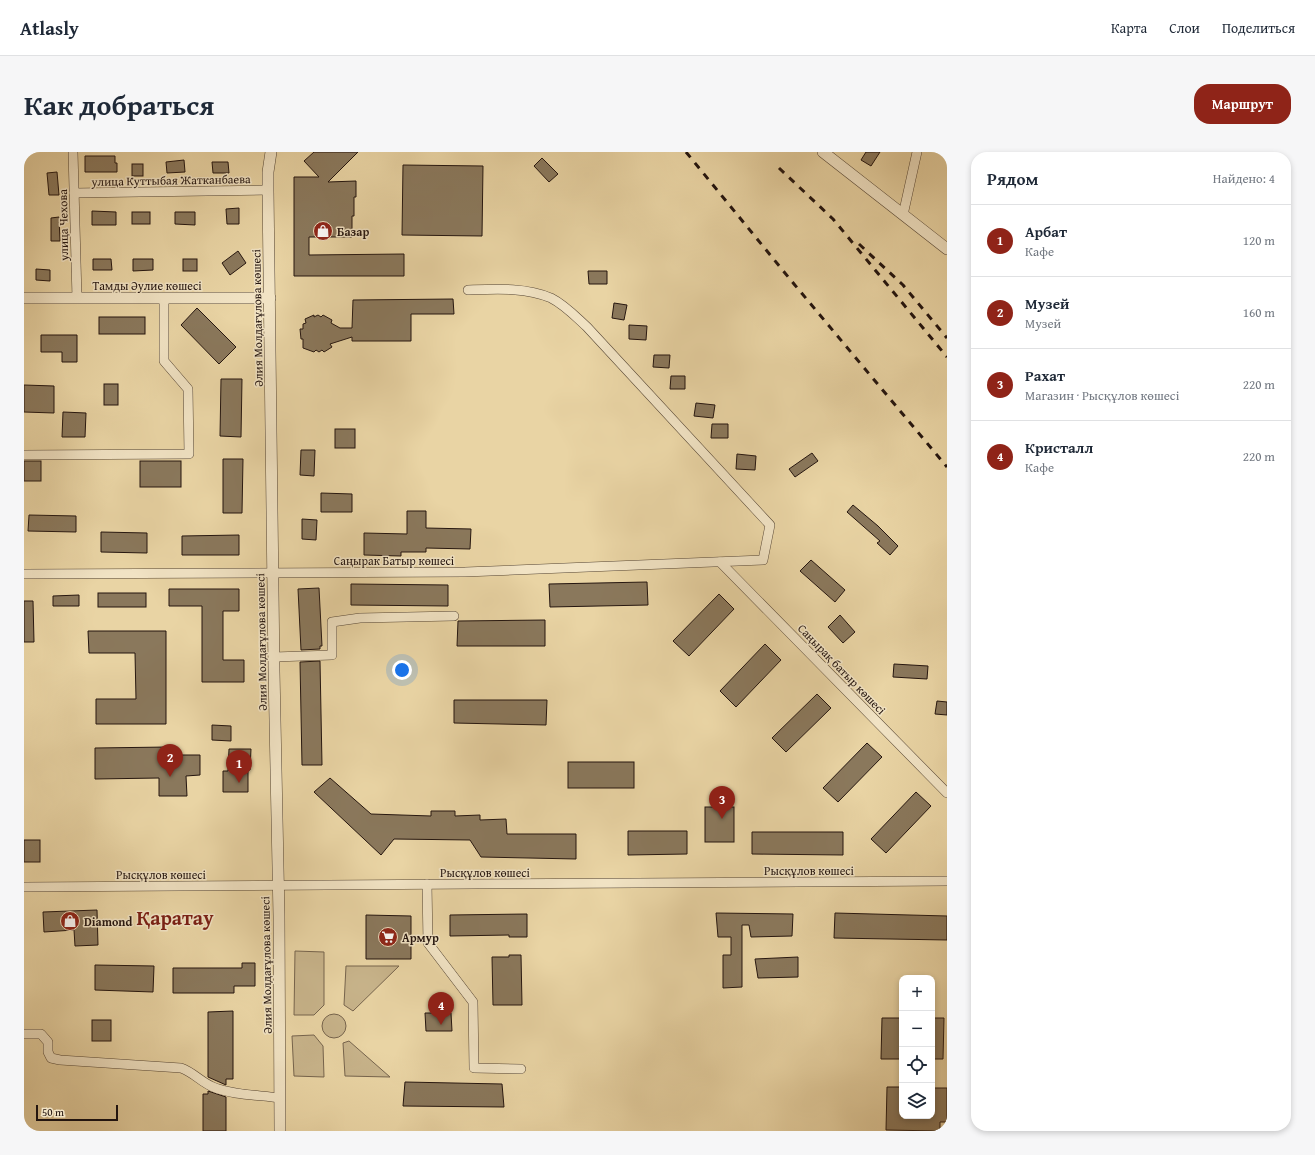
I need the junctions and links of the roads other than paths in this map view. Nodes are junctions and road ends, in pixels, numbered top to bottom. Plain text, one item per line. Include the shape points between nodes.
1 (73, 152) edge
2 (271, 152) edge
3 (823, 152) edge
4 (917, 152) edge
5 (268, 190) junction
6 (74, 193) junction
7 (903, 215) junction
8 (947, 249) edge
9 (468, 290) dead end
10 (24, 298) edge
11 (77, 298) junction
12 (164, 298) junction
13 (270, 298) junction
14 (24, 455) edge
15 (720, 562) junction
16 (273, 572) junction
17 (24, 574) edge
18 (454, 616) dead end
19 (274, 657) junction
20 (947, 793) edge
21 (947, 881) edge
22 (427, 884) junction
23 (278, 885) junction
24 (24, 887) edge
25 (24, 1034) edge
26 (521, 1069) dead end
27 (280, 1098) junction
28 (280, 1131) edge

1 - 6 street, улица Чехова
2 - 5 street, Әлия Молдағұлова көшесі
3 - 7 street
4 - 7 street
5 - 6 street, улица Куттыбая Жатканбаева
5 - 13 street, Әлия Молдағұлова көшесі
6 - 11 street, улица Чехова
7 - 8 street
9 - 15 street, Саңырак Батыр көшесі via 531,292 551,298 570,311 770,525 763,560
10 - 11 street, Тамды Әулие көшесі
11 - 12 street, Тамды Әулие көшесі
12 - 13 street, Тамды Әулие көшесі
12 - 14 street via 164,361 188,388 189,454
13 - 16 street, Әлия Молдағұлова көшесі
15 - 16 street, Саңырак Батыр көшесі via 472,571
15 - 20 street, Саңырақ батыр көшесі
16 - 17 street, Саңырак Батыр көшесі
16 - 19 street, Әлия Молдағұлова көшесі
18 - 19 street via 360,618 332,622 332,655
19 - 23 street, Әлия Молдағұлова көшесі
21 - 22 street, Рысқұлов көшесі
22 - 23 street, Рысқұлов көшесі
22 - 26 street via 428,943 473,1002 474,1068
23 - 24 street, Рысқұлов көшесі
23 - 27 street, Әлия Молдағұлова көшесі
25 - 27 street via 41,1034 48,1042 51,1058 181,1068 201,1081 223,1090
27 - 28 street, Әлия Молдағұлова көшесі

